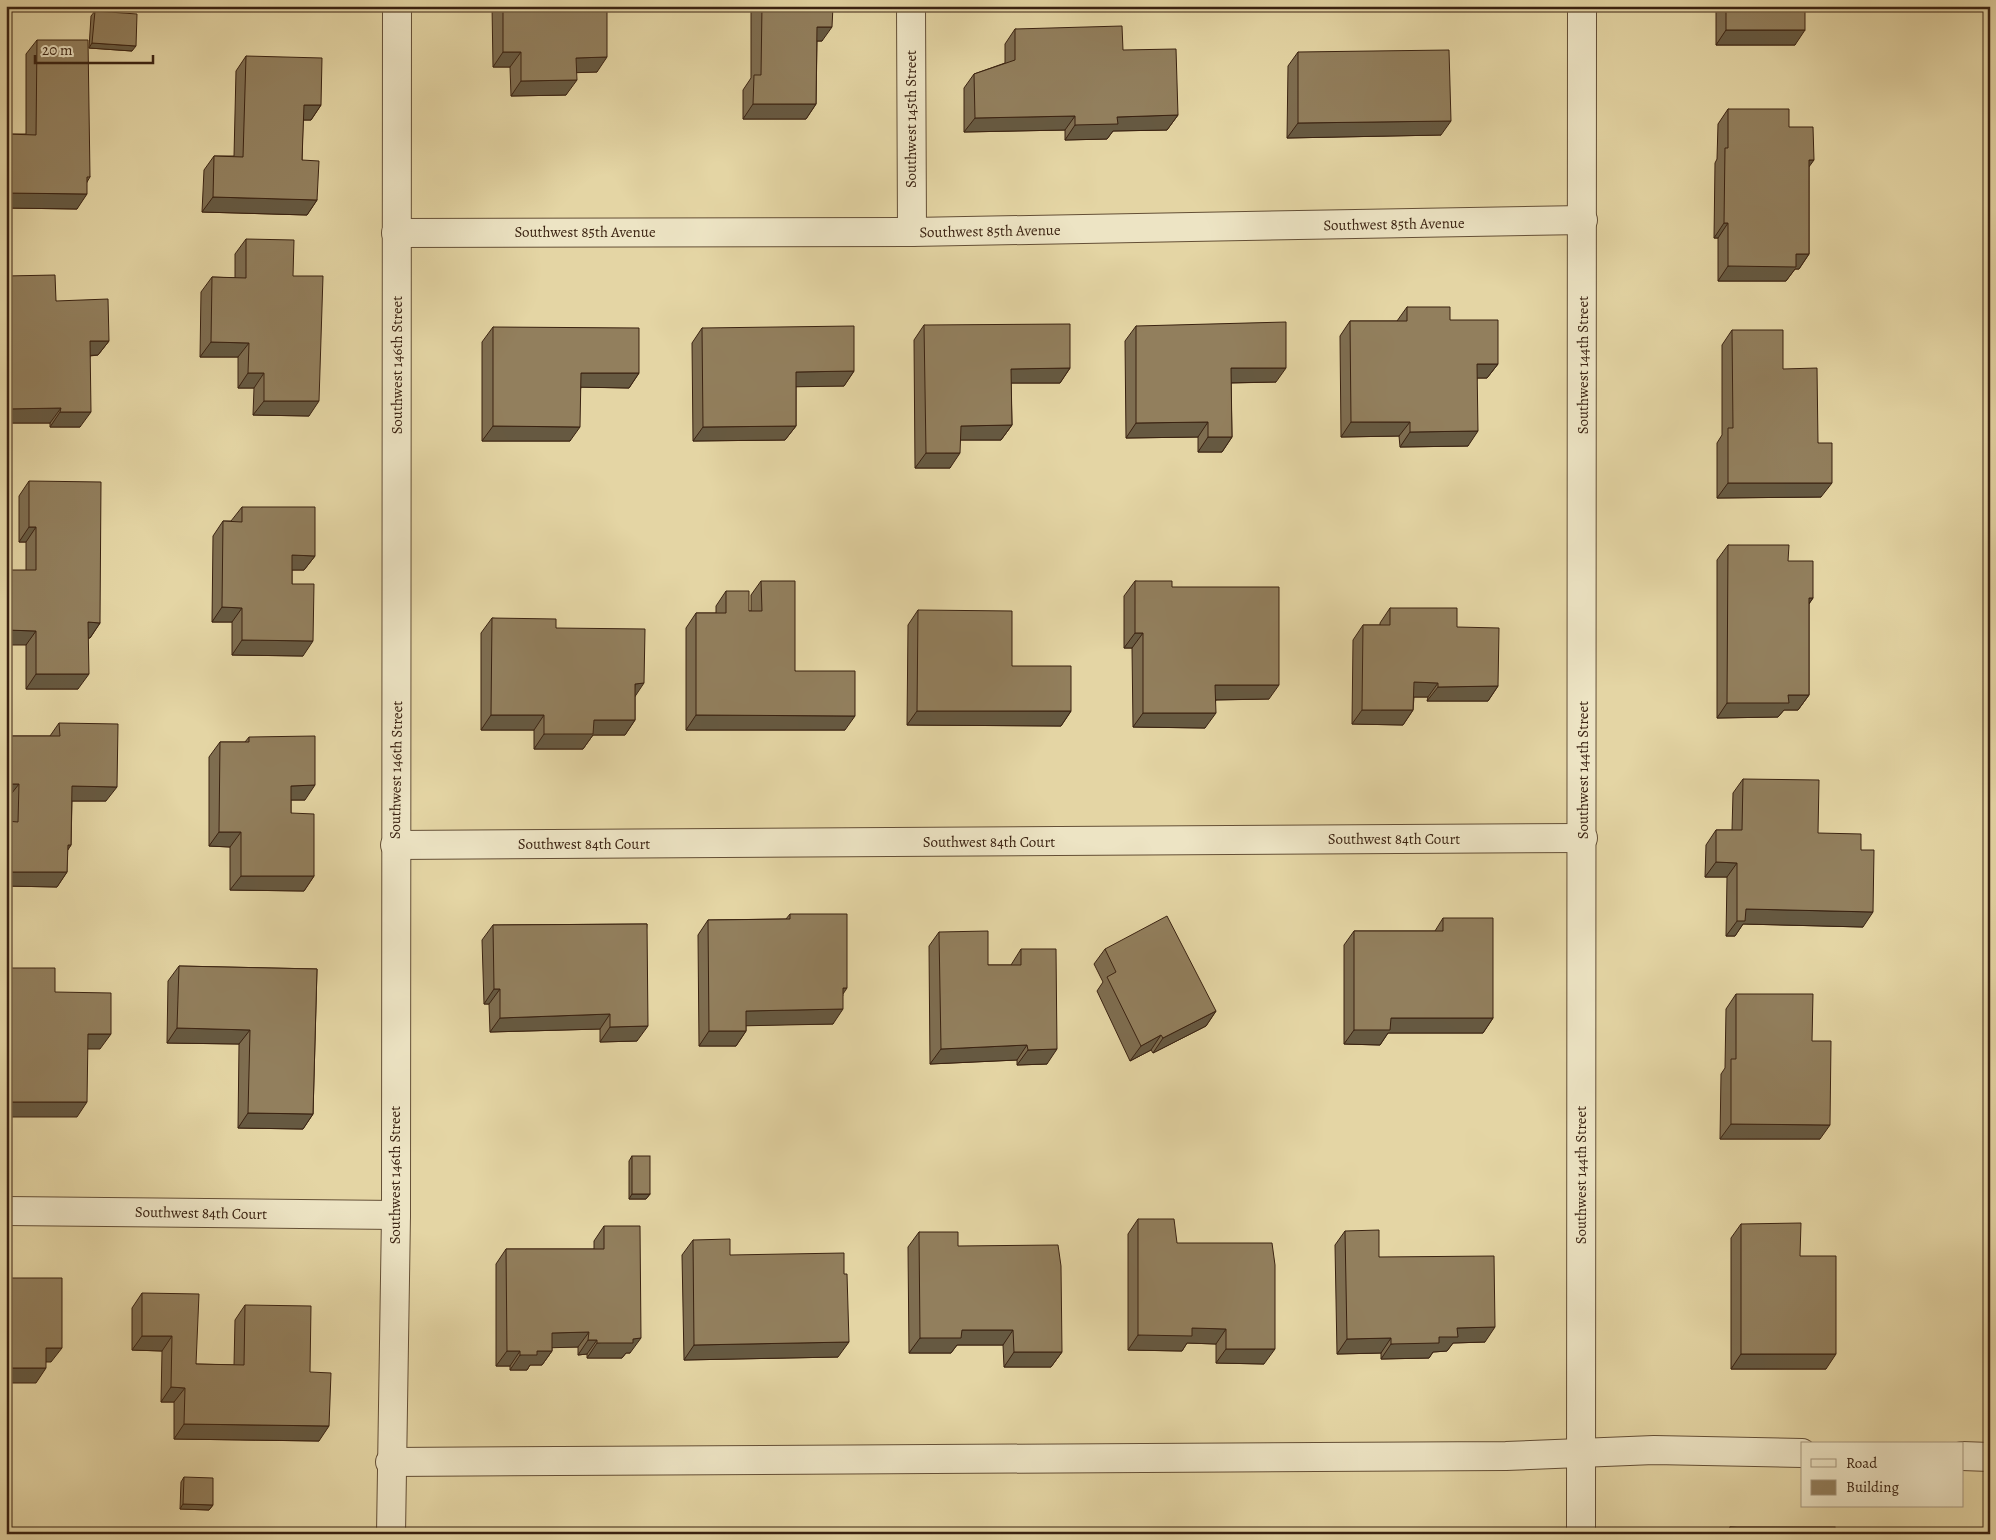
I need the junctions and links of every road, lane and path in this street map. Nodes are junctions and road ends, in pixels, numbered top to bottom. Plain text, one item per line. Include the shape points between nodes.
1 (397, 6) edge
2 (911, 6) edge
3 (1582, 6) edge
4 (1583, 220) junction
5 (912, 232) junction
6 (396, 233) junction
7 (1583, 838) junction
8 (396, 845) junction
9 (6, 1211) edge
10 (396, 1216) junction
11 (1580, 1452) junction
12 (1801, 1453) edge
13 (1964, 1456) edge
14 (1990, 1457) edge
15 (390, 1462) junction
16 (391, 1534) edge
17 (1581, 1534) edge

1 - 6 street, Southwest 146th Street
2 - 5 street, Southwest 145th Street
3 - 4 street, Southwest 144th Street
4 - 5 street, Southwest 85th Avenue
4 - 7 street, Southwest 144th Street
5 - 6 street, Southwest 85th Avenue
6 - 8 street, Southwest 146th Street
7 - 8 street, Southwest 84th Court
7 - 11 street, Southwest 144th Street
8 - 10 street, Southwest 146th Street
9 - 10 street, Southwest 84th Court
10 - 15 street, Southwest 146th Street
11 - 12 street
11 - 15 street via 1506,1456
11 - 17 street, Southwest 144th Street
13 - 14 street
15 - 16 street, Southwest 146th Street

